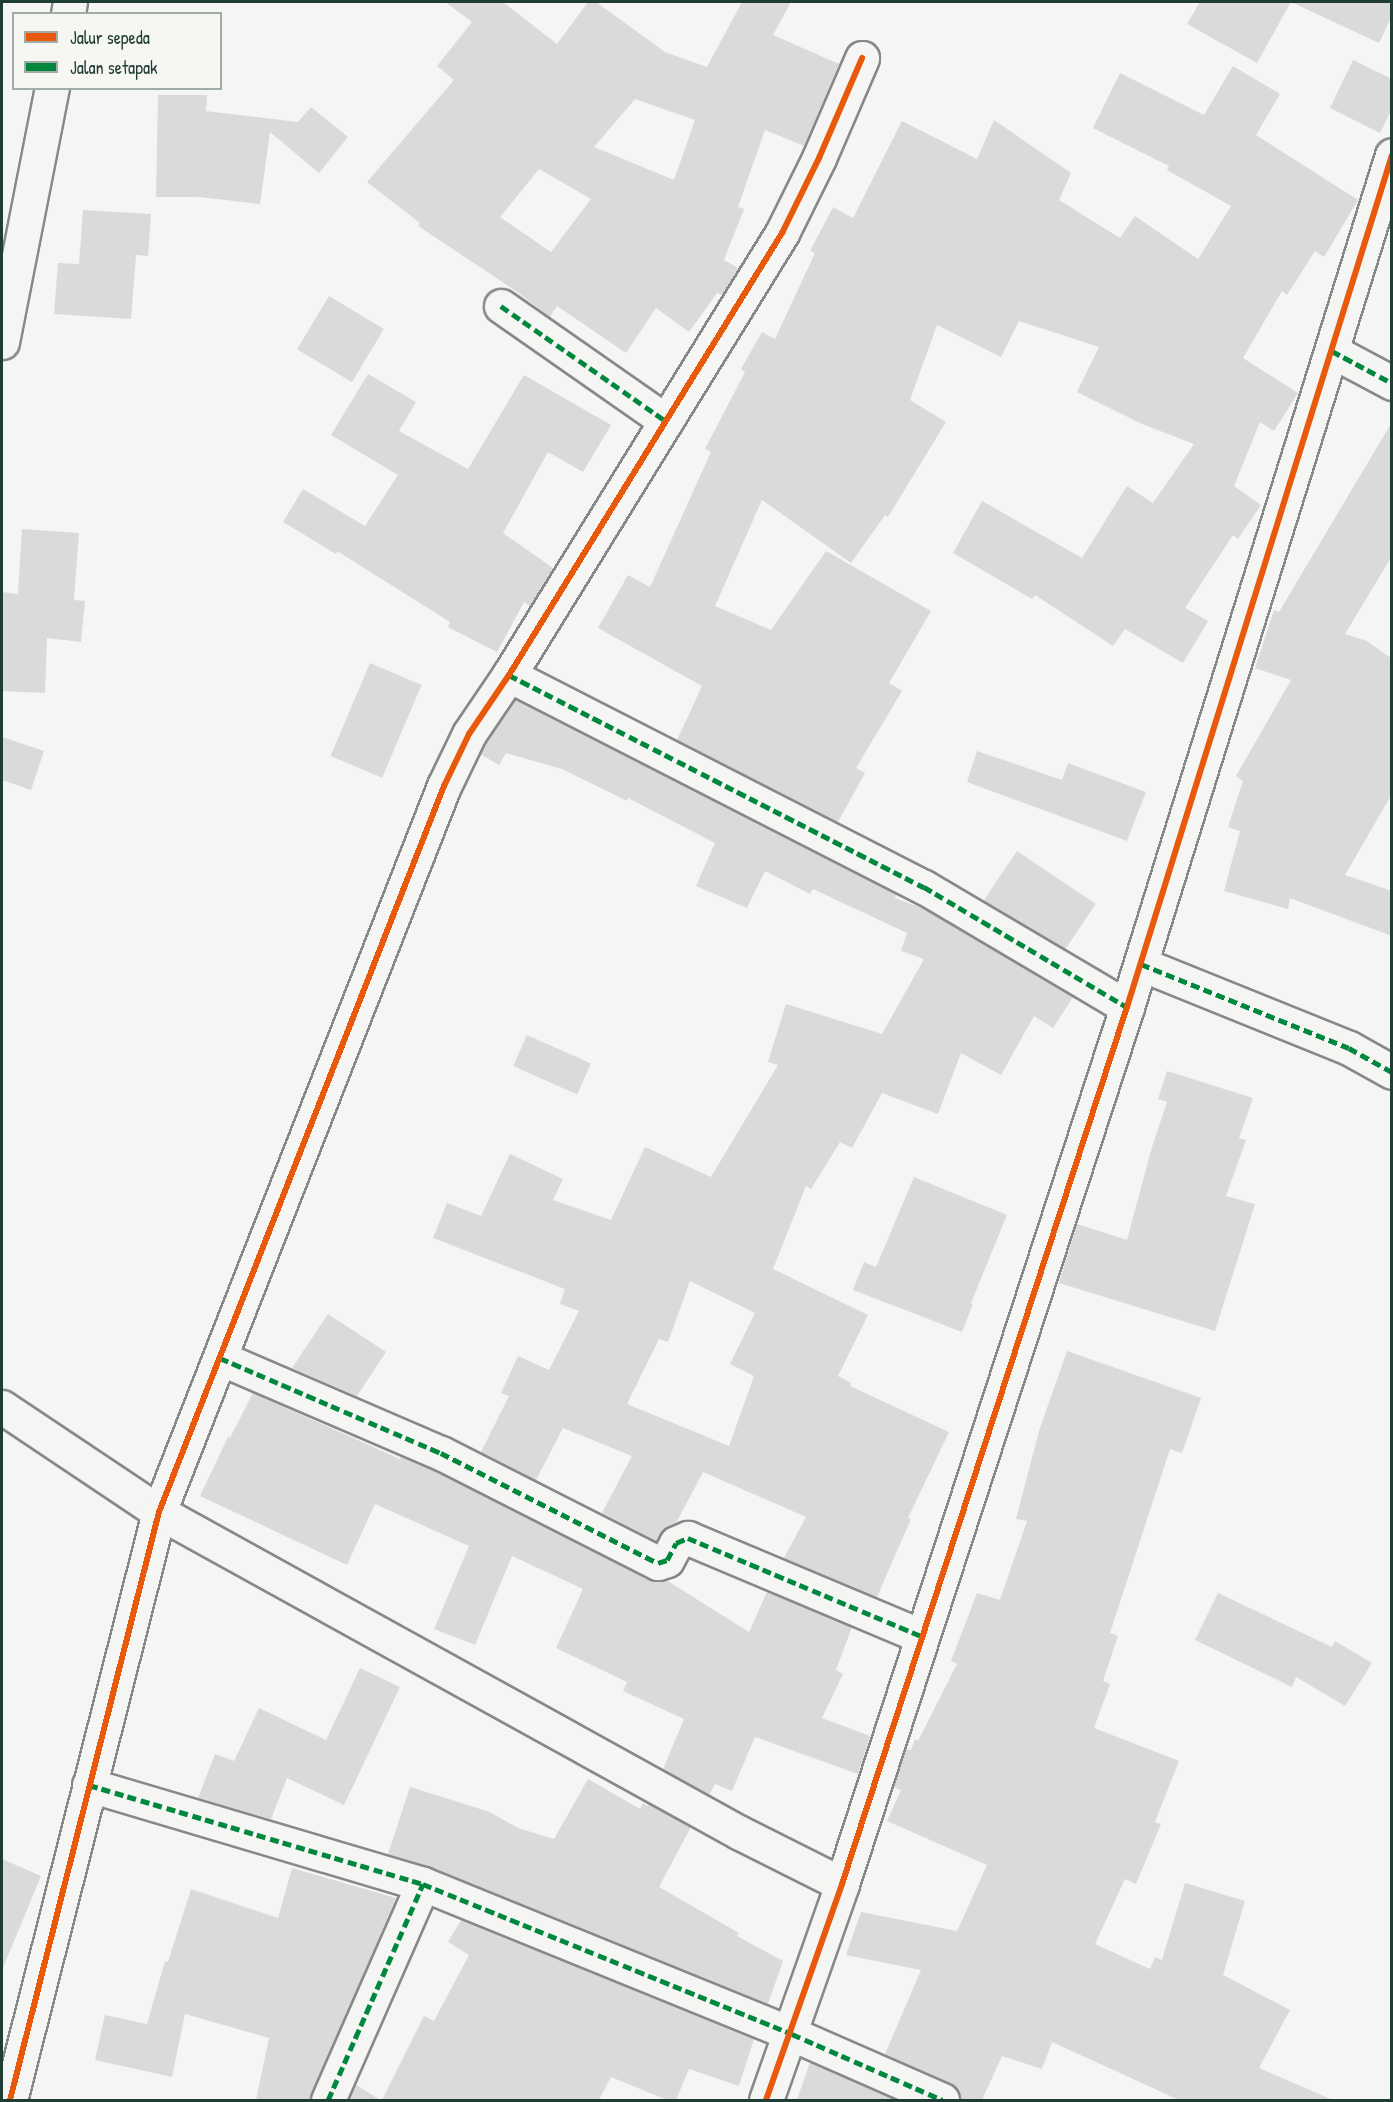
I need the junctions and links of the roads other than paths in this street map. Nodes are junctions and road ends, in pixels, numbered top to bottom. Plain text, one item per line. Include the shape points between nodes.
1 (862, 58) dead end
2 (52, 90) edge
3 (1392, 155) edge
4 (501, 306) dead end
5 (2, 342) edge
6 (1332, 351) junction
7 (1392, 383) edge
8 (666, 421) junction
9 (509, 675) junction
10 (1140, 964) junction
11 (1127, 1007) junction
12 (1392, 1072) edge
13 (220, 1358) junction
14 (2, 1407) edge
15 (159, 1512) junction
16 (921, 1635) junction
17 (89, 1785) junction
18 (423, 1884) junction
19 (842, 1884) junction
20 (792, 2034) junction
21 (9, 2100) edge
22 (328, 2100) edge
23 (766, 2100) edge
24 (942, 2100) edge

1 - 8 street via 782,233
2 - 5 street
3 - 6 street
4 - 8 street
6 - 7 street
6 - 10 street
8 - 9 street
9 - 11 street via 924,887
9 - 13 street via 469,734 444,786
10 - 11 street
10 - 12 street via 1349,1048
11 - 16 street
13 - 15 street
13 - 16 street via 441,1453 658,1563 667,1560 676,1543 688,1538
14 - 15 street
15 - 17 street
15 - 19 street via 740,1833
16 - 19 street
17 - 18 street
17 - 21 street
18 - 20 street
18 - 22 street
19 - 20 street
20 - 23 street
20 - 24 street

